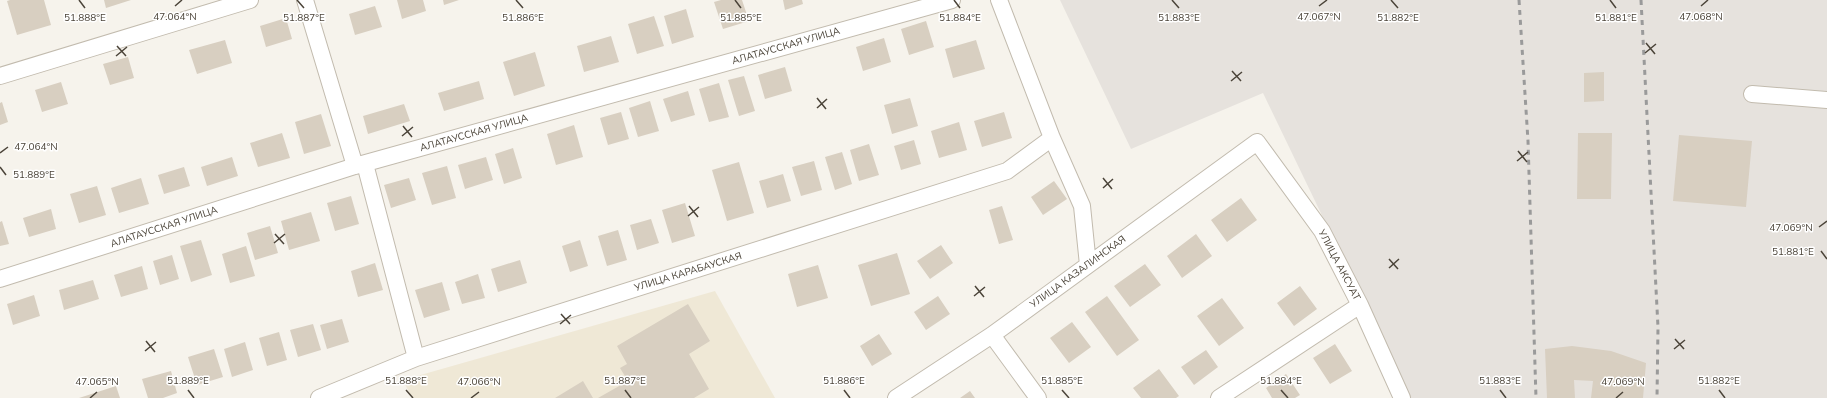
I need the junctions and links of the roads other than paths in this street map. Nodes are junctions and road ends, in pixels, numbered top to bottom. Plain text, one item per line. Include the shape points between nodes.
1 (250, 0) edge
2 (305, 0) edge
3 (952, 0) edge
4 (999, 0) edge
5 (0, 76) edge
6 (1752, 94) dead end
7 (1827, 100) edge
8 (1052, 138) junction
9 (1257, 142) joint
10 (360, 165) junction
11 (1088, 265) junction
12 (0, 279) edge
13 (1360, 305) junction
14 (992, 335) junction
15 (416, 358) junction
16 (319, 398) edge
17 (896, 398) edge
18 (1038, 398) edge
19 (1219, 398) edge
20 (1402, 398) edge

1 - 5 street
2 - 10 street
3 - 10 street, АЛАТАУССКАЯ УЛИЦА
4 - 8 street
6 - 7 street
8 - 11 street via 1082,206
8 - 15 street, УЛИЦА КАРАБАУСКАЯ via 1007,171
9 - 11 street, УЛИЦА КАЗАЛИНСКАЯ
9 - 13 street, УЛИЦА АКСУАТ via 1322,231
10 - 12 street, АЛАТАУССКАЯ УЛИЦА
10 - 15 street
11 - 14 street, УЛИЦА КАЗАЛИНСКАЯ
13 - 19 street
13 - 20 street, УЛИЦА АКСУАТ
14 - 17 street, УЛИЦА КАЗАЛИНСКАЯ
14 - 18 street
15 - 16 street, УЛИЦА КАРАБАУСКАЯ

